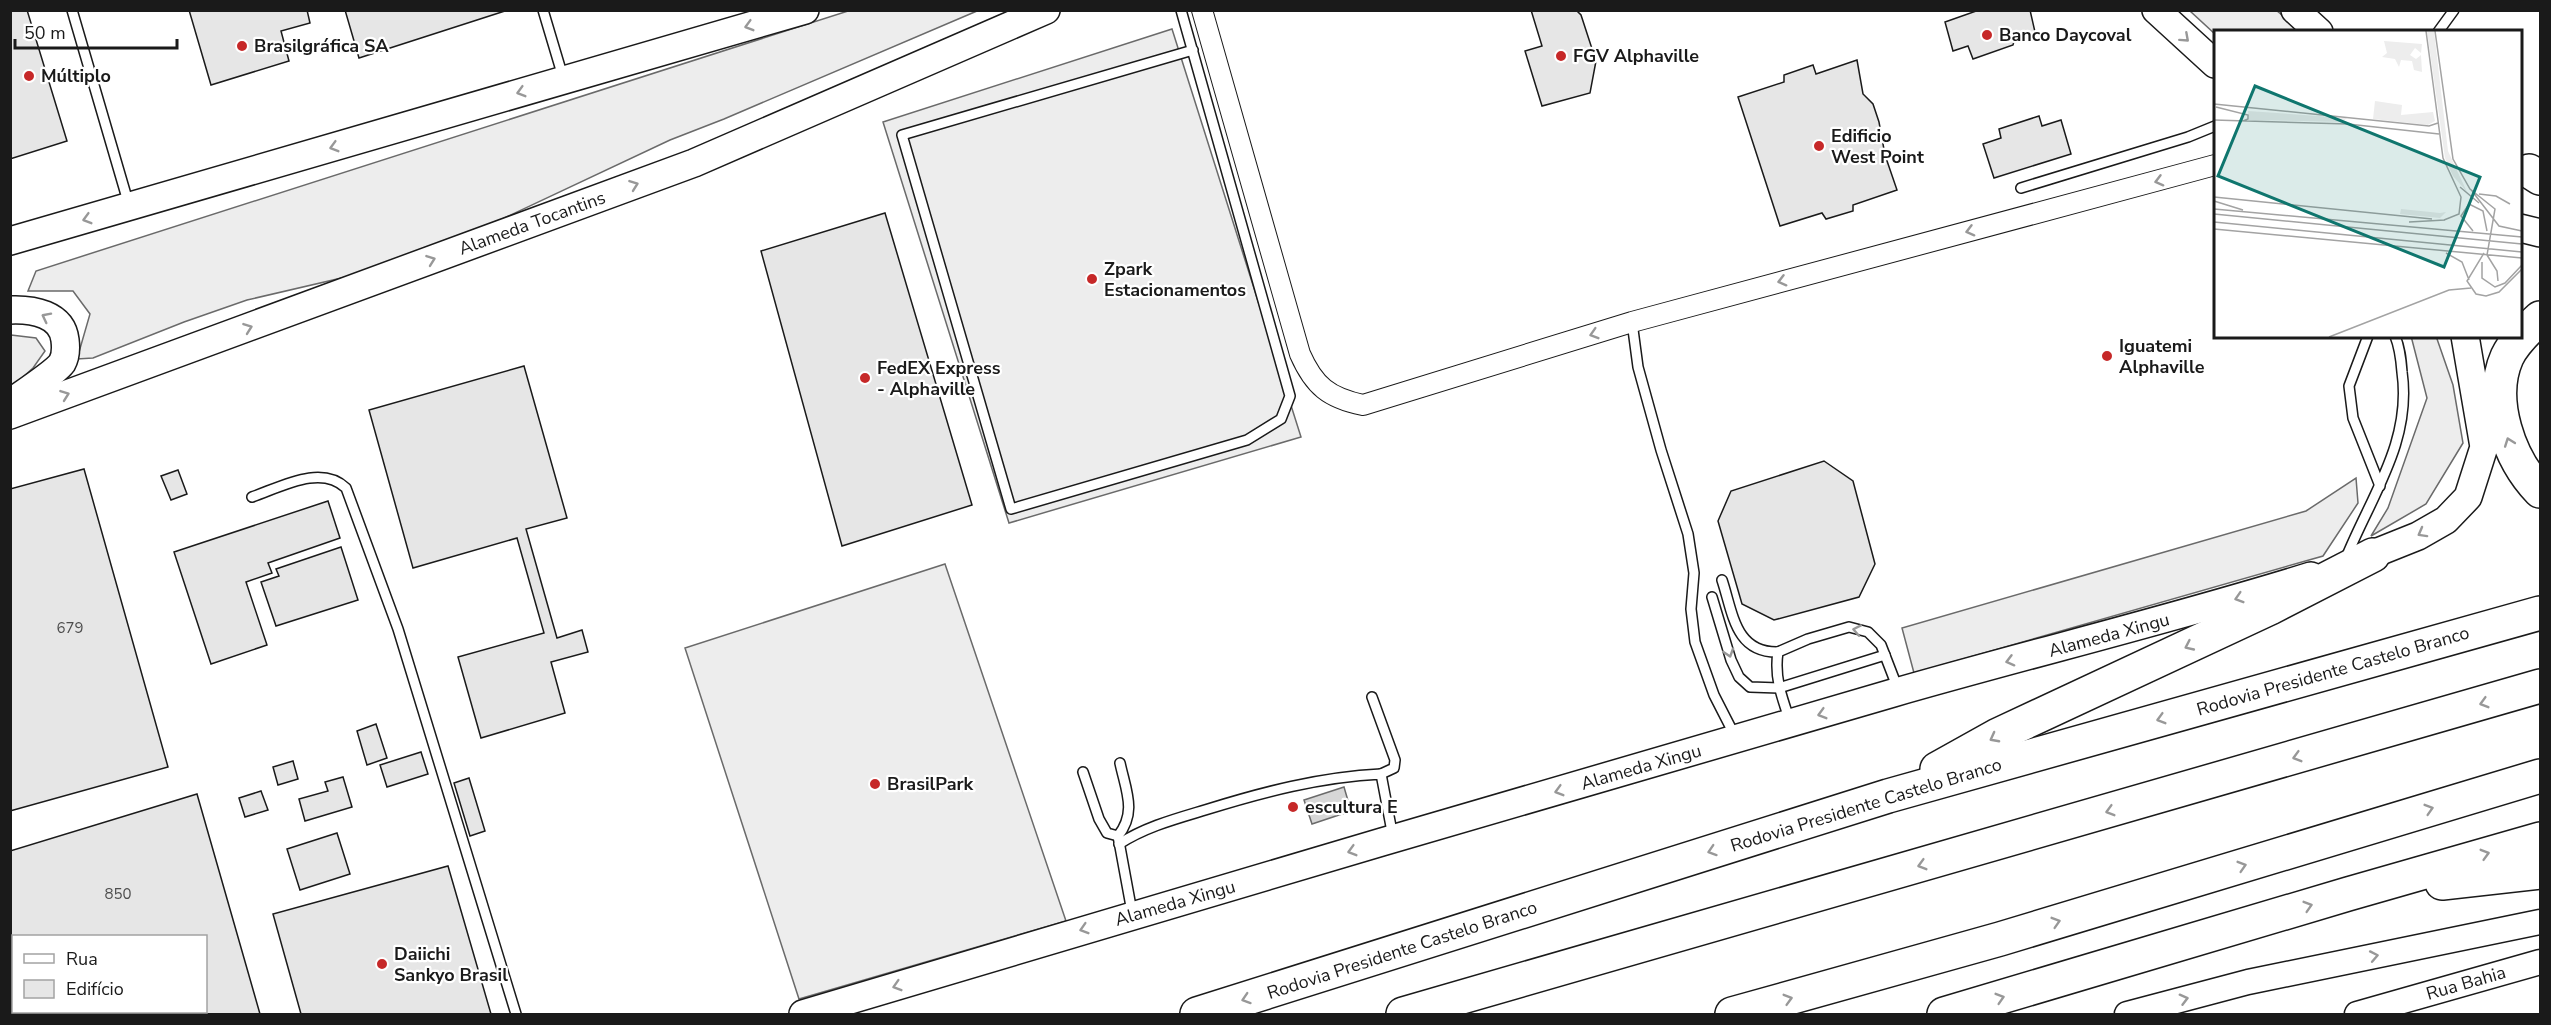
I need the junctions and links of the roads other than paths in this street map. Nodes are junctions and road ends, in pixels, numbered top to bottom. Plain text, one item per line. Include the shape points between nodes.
1 (72, 10) edge
2 (543, 10) edge
3 (805, 10) edge
4 (1046, 10) edge
5 (1181, 10) edge
6 (1202, 10) edge
7 (2156, 10) edge
8 (2454, 10) edge
9 (2439, 30) edge
10 (1193, 50) junction
11 (2214, 63) edge
12 (563, 79) junction
13 (2214, 126) edge
14 (2214, 165) edge
15 (2021, 188) dead end
16 (130, 207) junction
17 (2521, 228) edge
18 (2541, 233) edge
19 (10, 241) edge
20 (10, 310) edge
21 (2541, 318) edge
22 (1632, 322) junction
23 (2521, 337) edge
24 (2367, 338) edge
25 (2396, 338) edge
26 (2465, 338) edge
27 (2520, 338) edge
28 (10, 403) edge
29 (10, 416) edge
30 (2380, 486) junction
31 (2541, 491) edge
32 (252, 497) dead end
33 (2373, 555) junction
34 (2343, 566) junction
35 (1722, 580) dead end
36 (1712, 597) dead end
37 (2541, 613) edge
38 (1778, 652) junction
39 (1885, 655) junction
40 (2541, 686) edge
41 (1779, 688) junction
42 (1899, 692) junction
43 (1372, 697) dead end
44 (1791, 723) junction
45 (1736, 739) junction
46 (1120, 764) dead end
47 (1083, 772) dead end
48 (1381, 774) junction
49 (2541, 776) edge
50 (1888, 796) junction
51 (2541, 838) edge
52 (1394, 839) junction
53 (1118, 840) junction
54 (2541, 872) edge
55 (2348, 894) junction
56 (1133, 915) junction
57 (2541, 922) edge
58 (2541, 962) edge
59 (516, 1014) edge
60 (803, 1014) edge
61 (1197, 1014) edge
62 (1403, 1014) edge
63 (1732, 1014) edge
64 (1944, 1014) edge
65 (2127, 1014) edge
66 (2357, 1014) edge

1 - 16 lane
2 - 12 lane
3 -> 12 main road
29 -> 4 main road, Alameda Tocantins via 694,163
5 - 10 lane
22 -> 6 street via 1363,405 1340,400 1320,387 1308,373 1300,354
7 -> 11 main road
8 - 9 lane
10 - 10 lane via 1290,396 1281,419 1247,440 1011,509 902,135
12 -> 16 main road
13 - 15 lane
14 -> 22 street
16 -> 19 main road
17 - 18 main road
28 -> 20 main road via 62,364 66,349 64,331 54,320 41,312
23 -> 21 highway
22 - 45 lane via 1638,367 1688,534 1694,573 1691,609 1695,642 1714,695
24 - 30 lane via 2349,386 2353,418
25 - 30 lane via 2404,386 2400,436
26 -> 33 main road, Alameda Xingu via 2484,447 2468,497 2437,525
31 -> 27 highway via 2514,454 2502,423 2500,389 2507,357
30 - 34 lane
32 - 59 lane via 313,477 337,480 346,488 401,638
33 - 34 main road, Alameda Xingu
33 -> 50 highway via 2270,608 1998,735
34 -> 42 main road, Alameda Xingu via 2192,612
35 - 38 lane via 1740,634 1763,652
36 -> 41 lane via 1739,677 1750,687
37 -> 50 highway, Rodovia Presidente Castelo Branco
39 -> 38 lane via 1868,632 1849,627
38 - 41 lane
39 - 41 lane
39 - 42 lane
40 -> 62 highway
41 - 44 lane
42 -> 44 main road, Alameda Xingu
43 - 48 lane via 1395,760 1394,768
44 - 45 main road, Alameda Xingu
45 -> 52 main road, Alameda Xingu
46 - 53 lane via 1130,807 1127,825
47 - 53 lane via 1099,819 1107,833
48 - 52 lane
48 - 53 lane via 1346,776 1270,790
63 -> 49 highway via 2000,939
50 -> 61 highway, Rodovia Presidente Castelo Branco
55 -> 51 highway
52 -> 56 main road, Alameda Xingu
53 - 56 lane
54 - 55 highway
64 -> 55 highway
56 -> 60 main road, Alameda Xingu
65 -> 57 street via 2248,982
58 - 66 street, Rua Bahia

